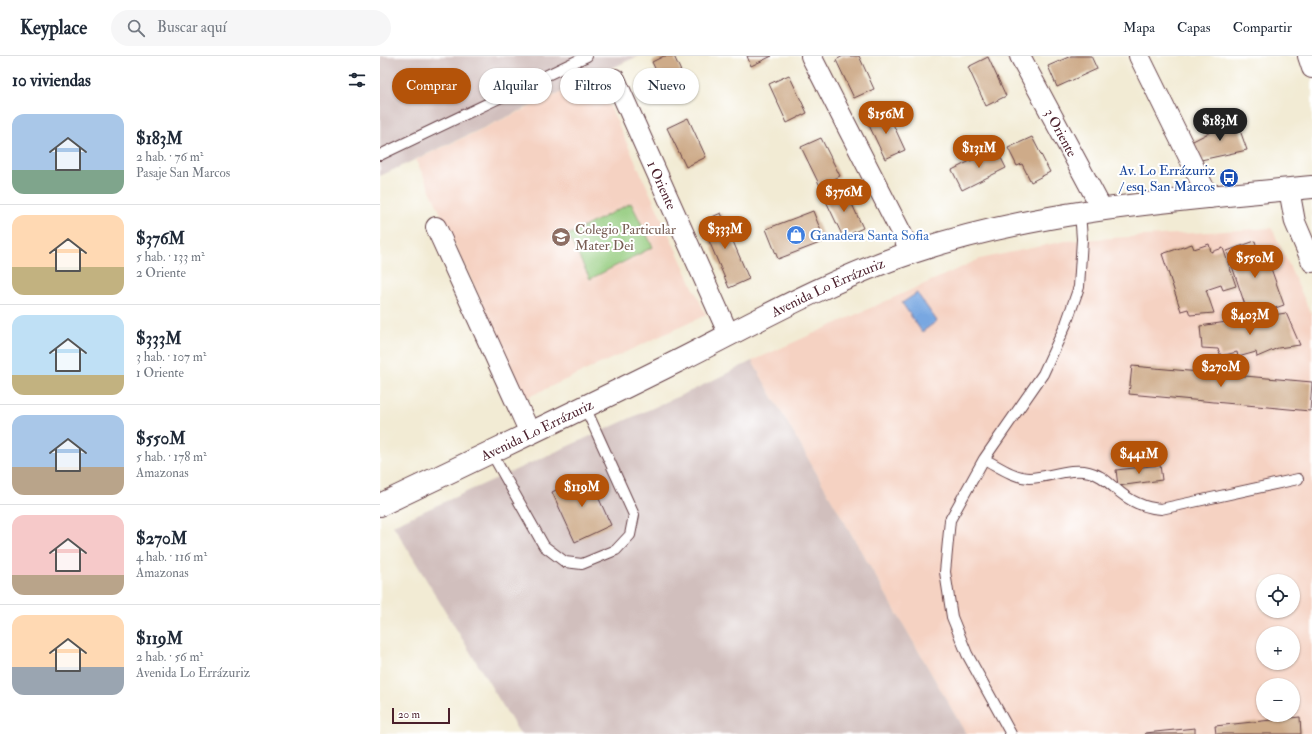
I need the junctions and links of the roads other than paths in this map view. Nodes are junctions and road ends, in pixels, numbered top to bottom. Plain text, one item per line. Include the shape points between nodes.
1 (587, 56) edge
2 (811, 56) edge
3 (1020, 56) edge
4 (1139, 56) edge
5 (1308, 56) edge
6 (1312, 68) edge
7 (625, 101) edge
8 (380, 155) edge
9 (1312, 187) edge
10 (1289, 189) junction
11 (1209, 198) junction
12 (1102, 209) junction
13 (1080, 212) junction
14 (436, 227) dead end
15 (911, 252) junction
16 (1312, 262) edge
17 (729, 335) junction
18 (585, 407) junction
19 (530, 433) junction
20 (491, 452) junction
21 (984, 459) junction
22 (1298, 479) dead end
23 (380, 505) edge
24 (1010, 734) edge

1 - 8 lane
2 - 15 street
3 - 12 street, 3 Oriente
4 - 11 street
5 - 6 street
7 - 17 street, 1 Oriente
9 - 10 main road, Avenida Lo Errázuriz
10 - 11 main road, Avenida Lo Errázuriz
10 - 16 street via 1295,222
11 - 12 main road, Avenida Lo Errázuriz
12 - 13 main road, Avenida Lo Errázuriz
13 - 15 main road, Avenida Lo Errázuriz via 1012,224
13 - 21 lane via 1082,239 1079,287 1066,324 1043,374
14 - 19 street
15 - 17 main road, Avenida Lo Errázuriz via 851,276
17 - 18 main road, Avenida Lo Errázuriz
18 - 19 main road, Avenida Lo Errázuriz
18 - 20 lane via 634,516 630,535 616,550 582,564 565,562 544,546
19 - 20 main road, Avenida Lo Errázuriz
20 - 23 main road, Avenida Lo Errázuriz
21 - 22 lane via 1014,475 1029,478 1088,472 1102,477 1132,500 1148,508 1161,509
21 - 24 lane via 950,520 945,572 952,617 967,654

